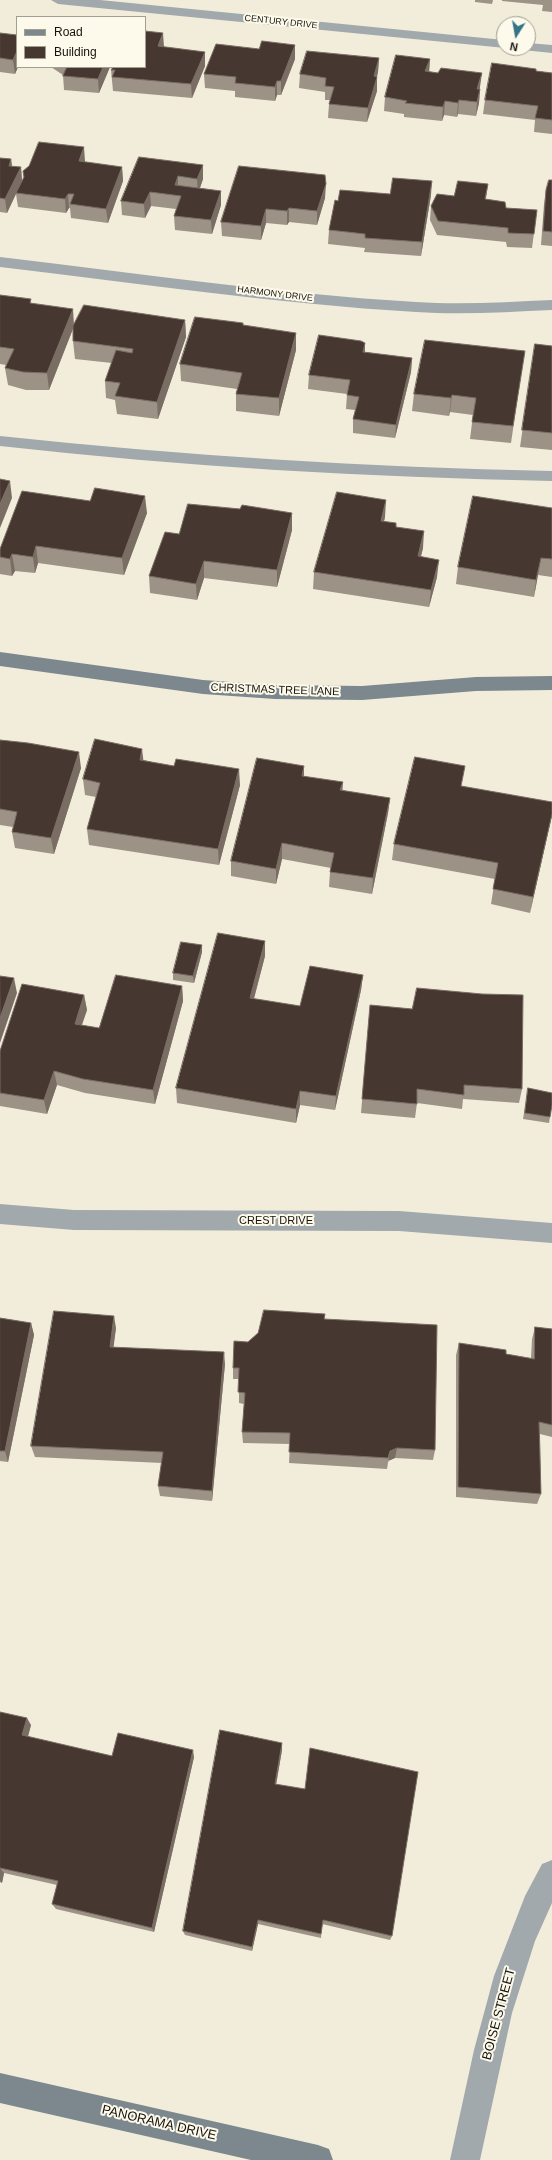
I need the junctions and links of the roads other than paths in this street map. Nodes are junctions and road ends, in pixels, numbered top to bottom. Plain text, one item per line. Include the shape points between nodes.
1 (58, 0) edge
2 (496, 43) edge
3 (536, 48) edge
4 (552, 49) edge
5 (0, 262) edge
6 (552, 305) edge
7 (0, 441) edge
8 (552, 476) edge
9 (0, 659) edge
10 (552, 682) edge
11 (0, 1214) edge
12 (552, 1233) edge
13 (552, 1874) edge
14 (0, 2088) edge
15 (318, 2160) edge
16 (464, 2160) edge

1 - 2 street, CENTURY DRIVE
3 - 4 street
5 - 6 street, HARMONY DRIVE via 417,308
7 - 8 lane via 90,452 293,468
9 - 10 street, CHRISTMAS TREE LANE via 203,687 275,692 362,693 476,684
11 - 12 street, CREST DRIVE via 74,1220 399,1221
13 - 16 street, BOISE STREET via 542,1890 508,1974
14 - 15 street, PANORAMA DRIVE

